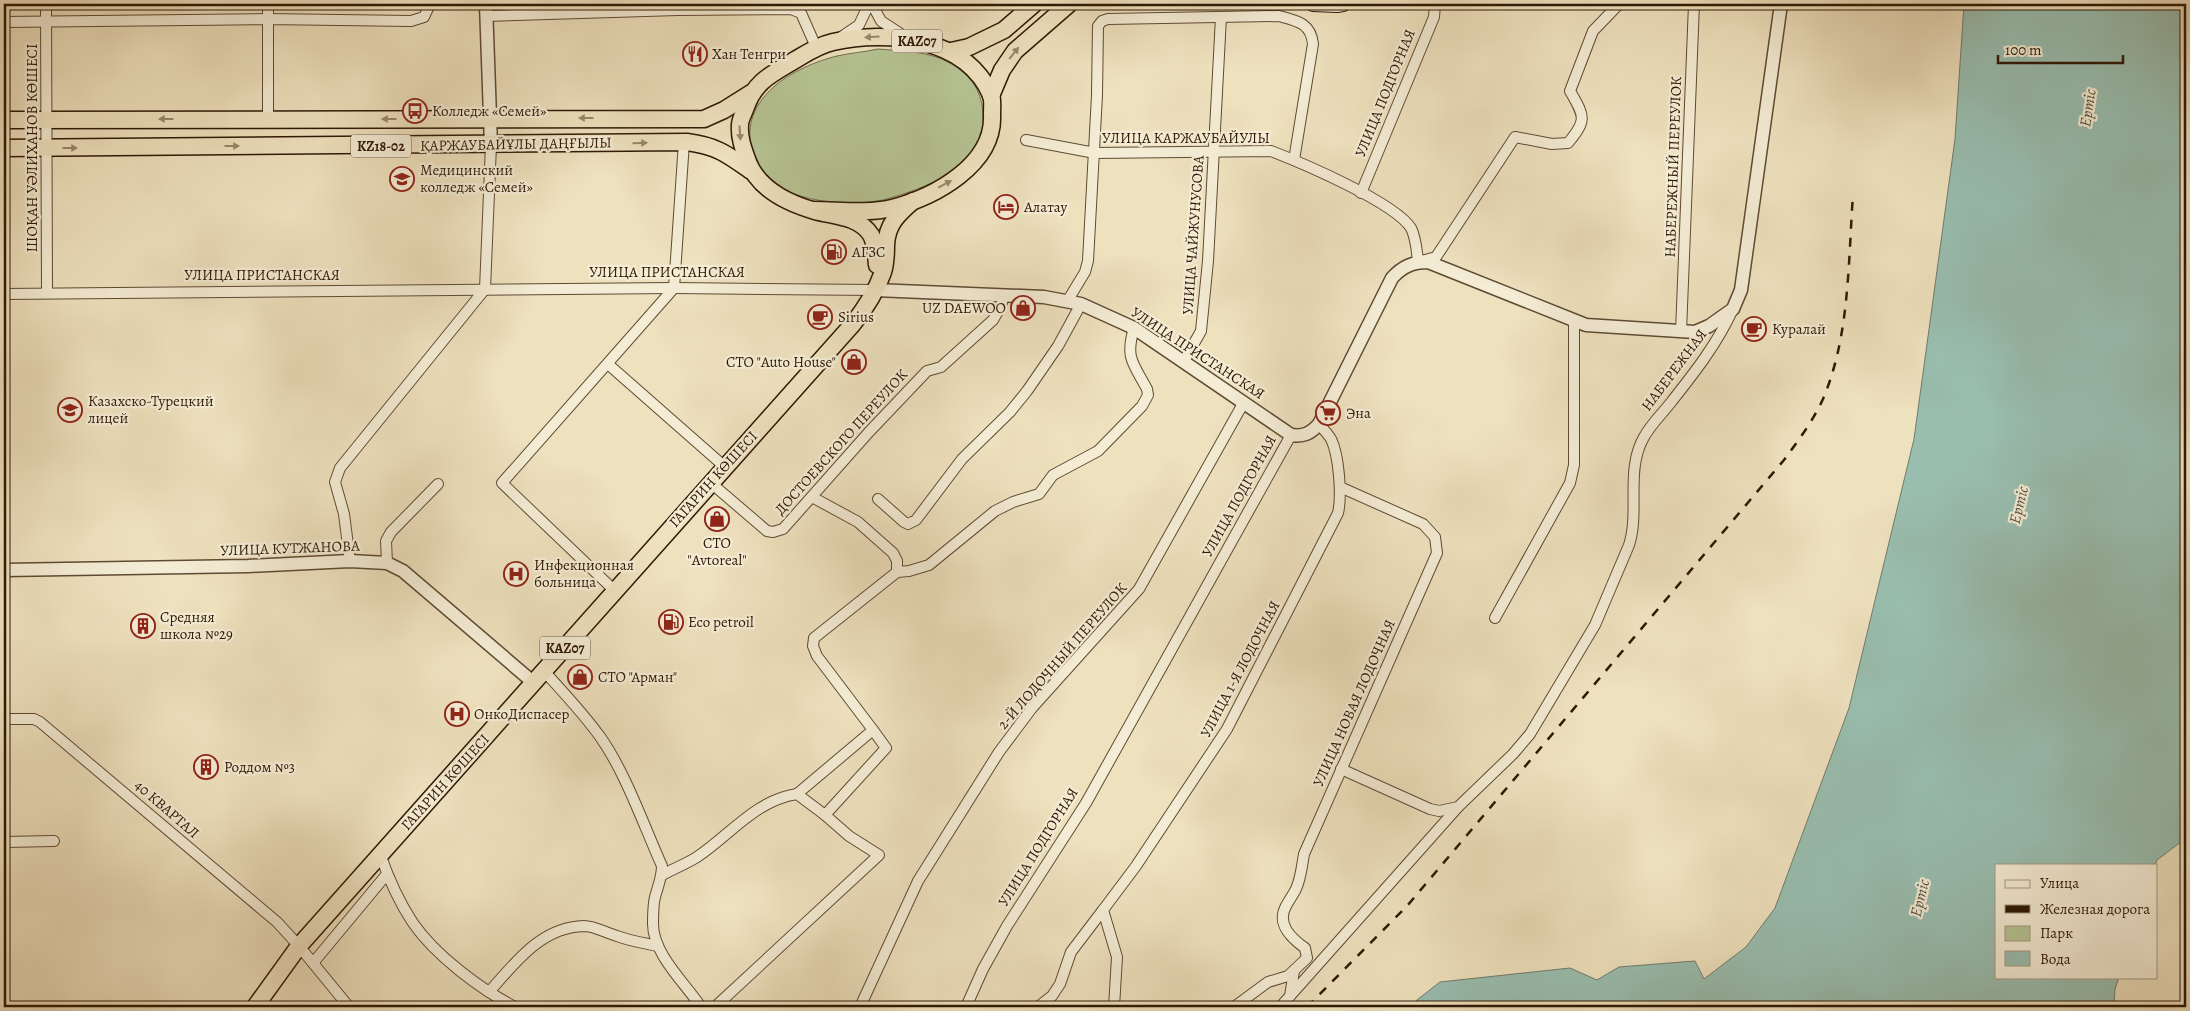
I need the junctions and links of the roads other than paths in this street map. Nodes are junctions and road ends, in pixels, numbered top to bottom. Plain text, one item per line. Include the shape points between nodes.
1 (46, 4) edge
2 (268, 4) edge
3 (430, 4) edge
4 (870, 4) edge
5 (1034, 4) edge
6 (1069, 4) edge
7 (1077, 4) edge
8 (1313, 4) edge
9 (1343, 4) edge
10 (1435, 4) edge
11 (1619, 4) edge
12 (1694, 4) edge
13 (1781, 4) edge
14 (678, 7) edge
15 (486, 10) edge
16 (1221, 17) junction
17 (267, 19) junction
18 (46, 21) junction
19 (4, 22) edge
20 (1047, 22) junction
21 (916, 41) junction
22 (834, 42) junction
23 (816, 47) junction
24 (951, 52) junction
25 (751, 93) junction
26 (991, 96) junction
27 (489, 118) junction
28 (46, 119) junction
29 (268, 119) junction
30 (4, 120) edge
31 (1026, 140) dead end
32 (684, 142) junction
33 (491, 145) junction
34 (4, 148) edge
35 (47, 148) junction
36 (1214, 151) junction
37 (1095, 152) junction
38 (1294, 160) junction
39 (750, 171) junction
40 (1361, 193) junction
41 (913, 201) junction
42 (814, 210) junction
43 (1418, 262) junction
44 (674, 288) junction
45 (486, 289) junction
46 (875, 290) junction
47 (47, 293) junction
48 (4, 294) edge
49 (1004, 295) junction
50 (1068, 300) junction
51 (1082, 304) junction
52 (1733, 309) junction
53 (1574, 321) junction
54 (1134, 328) junction
55 (1681, 332) junction
56 (1184, 361) junction
57 (608, 365) junction
58 (1244, 402) junction
59 (1319, 424) junction
60 (1291, 435) junction
61 (725, 467) junction
62 (711, 483) junction
63 (438, 484) dead end
64 (1340, 488) junction
65 (812, 497) junction
66 (878, 499) dead end
67 (350, 561) junction
68 (387, 563) junction
69 (4, 570) edge
70 (897, 572) junction
71 (615, 591) junction
72 (1495, 618) dead end
73 (539, 677) junction
74 (4, 719) edge
75 (873, 730) junction
76 (1341, 769) junction
77 (797, 794) junction
78 (1458, 807) junction
79 (825, 815) junction
80 (54, 841) dead end
81 (4, 842) edge
82 (380, 854) junction
83 (387, 874) junction
84 (662, 875) junction
85 (1103, 910) junction
86 (299, 946) junction
87 (658, 946) junction
88 (313, 963) junction
89 (1294, 971) junction
90 (489, 992) junction
91 (1290, 996) junction
92 (254, 1007) edge
93 (349, 1007) edge
94 (515, 1007) edge
95 (701, 1007) edge
96 (715, 1007) edge
97 (860, 1007) edge
98 (966, 1007) edge
99 (1038, 1007) edge
100 (1114, 1007) edge
101 (1234, 1007) edge
102 (1280, 1007) edge

1 - 18 street, ШОҚАН УӘЛИХАНОВ КӨШЕСІ
2 - 17 street
3 - 17 street via 420,20
4 - 21 street via 881,20 897,33
4 - 22 street via 859,24
5 - 24 highway, KAZ07 via 1004,30
6 - 20 highway, KAZ07
7 - 20 main road
8 - 9 main road
10 - 40 street, УЛИЦА ПОДГОРНАЯ via 1434,17
11 - 43 street via 1593,31 1570,91 1582,113 1580,129 1568,143 1552,144 1515,137 1436,258
12 - 55 street, НАБЕРЕЖНЫЙ ПЕРЕУЛОК
13 - 52 street, НАБЕРЕЖНАЯ via 1744,276
14 - 15 street
14 - 23 street via 791,10 801,13
15 - 27 street
16 - 36 street, УЛИЦА ЧАЙЖУНУСОВА
16 - 37 street via 1102,21 1098,26
16 - 38 street via 1279,16 1304,24 1312,33 1313,44
17 - 18 street
17 - 29 street
18 - 19 street
18 - 28 street, ШОҚАН УӘЛИХАНОВ КӨШЕСІ
26 -> 20 highway, KAZ07 via 1002,70 1015,51
21 -> 22 highway, KAZ07 via 876,36
21 - 24 highway, KAZ07
22 - 23 highway, KAZ07
23 - 25 highway, KAZ07 via 764,78
24 - 26 highway, KAZ07 via 975,70
25 -> 27 highway, ҚАРЖАУБАЙҰЛЫ ДАҢҒЫЛЫ / KZ18-02 via 704,118
25 -> 39 highway, KAZ07 via 740,123 740,139
41 -> 26 highway, KAZ07 via 952,181 979,157 993,126
27 -> 29 highway, ҚАРЖАУБАЙҰЛЫ ДАҢҒЫЛЫ / KZ18-02
27 - 33 street
29 -> 28 highway, ҚАРЖАУБАЙҰЛЫ ДАҢҒЫЛЫ / KZ18-02
28 - 30 highway, ҚАРЖАУБАЙҰЛЫ ДАҢҒЫЛЫ / KZ18-02
28 - 35 street, ШОҚАН УӘЛИХАНОВ КӨШЕСІ
31 - 37 street, УЛИЦА КАРЖАУБАЙУЛЫ
33 -> 32 highway, ҚАРЖАУБАЙҰЛЫ ДАҢҒЫЛЫ / KZ18-02
32 - 39 highway, ҚАРЖАУБАЙҰЛЫ ДАҢҒЫЛЫ / KZ18-02 via 709,146 725,153
32 - 44 street
35 -> 33 highway, ҚАРЖАУБАЙҰЛЫ ДАҢҒЫЛЫ / KZ18-02
33 - 45 street
34 - 35 highway, ҚАРЖАУБАЙҰЛЫ ДАҢҒЫЛЫ / KZ18-02
35 - 47 street, ШОҚАН УӘЛИХАНОВ КӨШЕСІ
36 - 37 street, УЛИЦА КАРЖАУБАЙУЛЫ
36 - 38 street, УЛИЦА КАРЖАУБАЙУЛЫ via 1271,152
36 - 56 street, УЛИЦА ЧАЙЖУНУСОВА via 1201,331
37 - 50 street via 1088,261
38 - 40 street, УЛИЦА КАРЖАУБАЙУЛЫ
39 - 42 highway, KAZ07 via 767,189
40 - 43 street, УЛИЦА КАРЖАУБАЙУЛЫ via 1404,220 1415,240
41 - 42 highway, KAZ07 via 889,208
41 - 46 highway, KAZ07 via 890,224 885,264
42 - 46 highway, KAZ07 via 855,221 870,234 877,265
43 - 53 street via 1428,262
43 - 59 street via 1406,266 1392,278
44 - 45 street, УЛИЦА ПРИСТАНСКАЯ
44 - 46 street, УЛИЦА ПРИСТАНСКАЯ
44 - 57 street
45 - 47 street, УЛИЦА ПРИСТАНСКАЯ
45 - 67 street via 340,468 335,482 344,514
46 - 49 street, УЛИЦА ПРИСТАНСКАЯ
46 - 61 highway, ГАГАРИН КӨШЕСІ / KAZ07 via 852,325
47 - 48 street, УЛИЦА ПРИСТАНСКАЯ
49 - 50 street, УЛИЦА ПРИСТАНСКАЯ
49 - 65 street, ДОСТОЕВСКОГО ПЕРЕУЛОК via 993,320 941,367 927,371
50 - 51 street, УЛИЦА ПРИСТАНСКАЯ
51 - 54 street, УЛИЦА ПРИСТАНСКАЯ
51 - 66 street via 1027,391 962,459 916,520 908,524 904,522
52 - 55 street via 1709,326 1695,332
52 - 78 street, НАБЕРЕЖНАЯ via 1722,334 1703,362 1644,437 1634,469 1632,534 1595,625 1530,734
53 - 55 street via 1586,325
53 - 72 street via 1574,465 1570,483
54 - 56 street, УЛИЦА ПРИСТАНСКАЯ
54 - 70 street via 1129,349 1148,395 1130,419 1098,451 1054,475 1039,494 995,511 929,565
56 - 58 street, УЛИЦА ПРИСТАНСКАЯ
57 - 61 street
57 - 71 street via 502,483
58 - 60 street, УЛИЦА ПРИСТАНСКАЯ
58 - 97 street, 2-Й ЛОДОЧНЫЙ ПЕРЕУЛОК via 1139,589 1032,708 994,760 918,881
59 - 60 street, УЛИЦА ПОДГОРНАЯ via 1306,434
59 - 64 street, УЛИЦА 1-Я ЛОДОЧНАЯ via 1332,440
60 - 98 street, УЛИЦА ПОДГОРНАЯ via 1086,804 1007,926
61 - 62 highway, ГАГАРИН КӨШЕСІ / KAZ07
62 - 65 street, ДОСТОЕВСКОГО ПЕРЕУЛОК via 767,531 773,532 783,529
62 - 71 highway, ГАГАРИН КӨШЕСІ / KAZ07
63 - 68 street via 391,532 386,541
64 - 76 street, УЛИЦА НОВАЯ ЛОДОЧНАЯ via 1423,524 1431,530 1438,545
64 - 85 street, УЛИЦА 1-Я ЛОДОЧНАЯ via 1338,513 1228,729
65 - 70 street via 858,522 893,553
67 - 68 street, УЛИЦА КУТЖАНОВА
67 - 69 street, УЛИЦА КУТЖАНОВА
68 - 73 street, УЛИЦА КУТЖАНОВА via 404,571
70 - 75 street via 814,638 817,656
71 - 73 highway, ГАГАРИН КӨШЕСІ / KAZ07
73 - 82 highway, ГАГАРИН КӨШЕСІ / KAZ07
73 - 84 street via 576,705 602,739 662,866
74 - 86 street, 40 КВАРТАЛ via 40,722 277,922
75 - 77 street
75 - 79 street via 886,748
76 - 78 street via 1430,809 1439,811
76 - 89 street, УЛИЦА НОВАЯ ЛОДОЧНАЯ via 1304,854 1296,889 1282,916 1288,933 1308,954
77 - 79 street
77 - 84 street via 765,803 697,857
78 - 91 street, НАБЕРЕЖНАЯ
79 - 96 street via 849,836 879,855
80 - 81 street
82 - 83 street
82 - 86 highway, ГАГАРИН КӨШЕСІ / KAZ07
83 - 88 street
83 - 90 street via 412,922 428,941
84 - 87 street via 655,898 653,924
85 - 99 street, УЛИЦА 1-Я ЛОДОЧНАЯ via 1071,952 1060,984 1052,996
85 - 100 street via 1117,958
86 - 88 street, 40 КВАРТАЛ
86 - 92 highway, ГАГАРИН КӨШЕСІ / KAZ07
87 - 90 street via 583,926 559,932 547,936 528,950
87 - 95 street
88 - 93 street, 40 КВАРТАЛ
89 - 91 street
89 - 101 street via 1268,982
90 - 94 street
91 - 102 street, НАБЕРЕЖНАЯ

